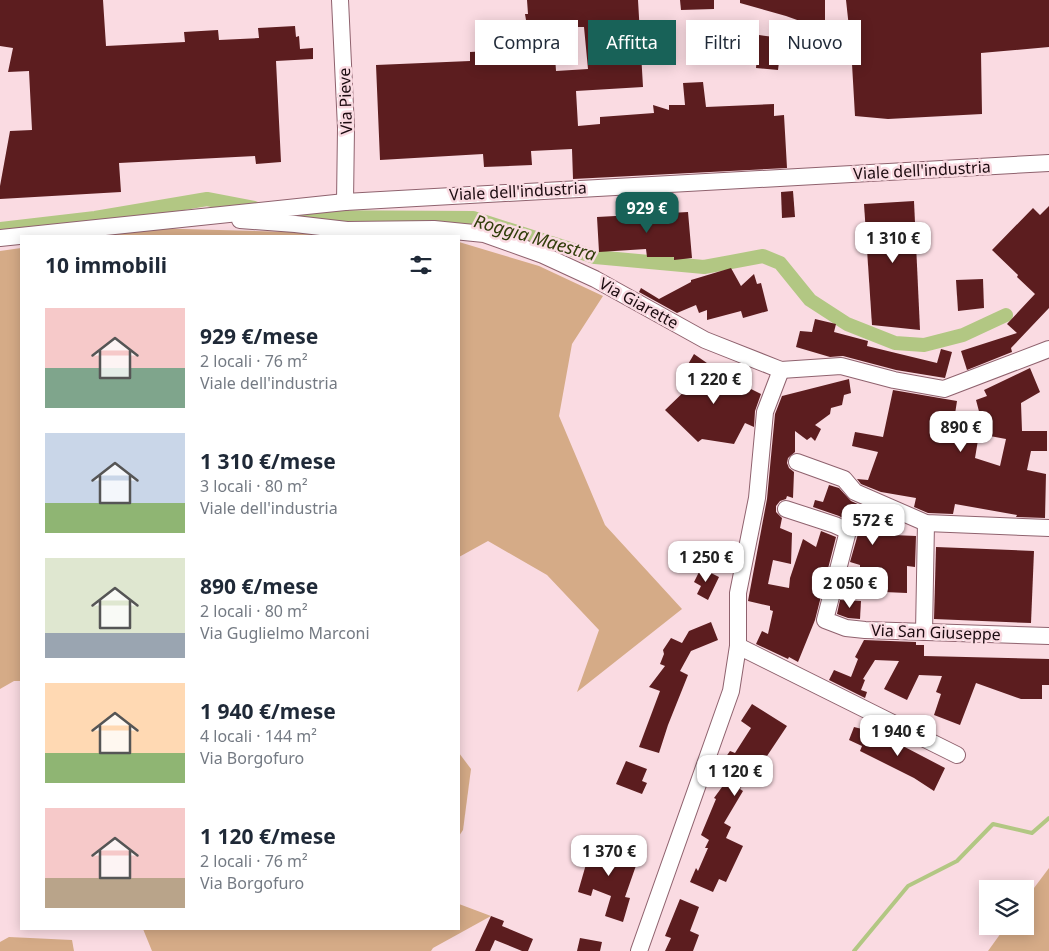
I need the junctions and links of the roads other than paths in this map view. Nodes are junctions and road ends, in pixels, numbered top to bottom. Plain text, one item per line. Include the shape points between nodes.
1 (340, 0) edge
2 (1049, 163) edge
3 (345, 202) junction
4 (198, 217) junction
5 (28, 235) edge
6 (20, 236) edge
7 (0, 238) edge
8 (1049, 349) edge
9 (781, 370) junction
10 (797, 462) dead end
11 (786, 509) dead end
12 (926, 524) junction
13 (1049, 528) edge
14 (924, 632) junction
15 (1049, 636) edge
16 (738, 646) junction
17 (957, 755) dead end
18 (639, 951) edge

1 - 3 street, Via Pieve via 346,128
2 - 3 street, Viale dell'industria
3 - 4 street, Viale dell'industria
4 - 5 street, Viale dell'industria
4 - 9 street, Via Giarette via 347,230 434,229 484,234 543,255 595,279 705,340
6 - 7 street, Viale dell'industria
8 - 9 street via 944,389 841,366
9 - 16 street via 764,412 757,498 738,593
10 - 12 street via 844,479 855,492
11 - 14 street, Via San Giuseppe via 835,524 848,532 825,620 846,628
12 - 13 street
12 - 14 street
14 - 15 street, Via San Giuseppe
16 - 17 street
16 - 18 street via 731,691

